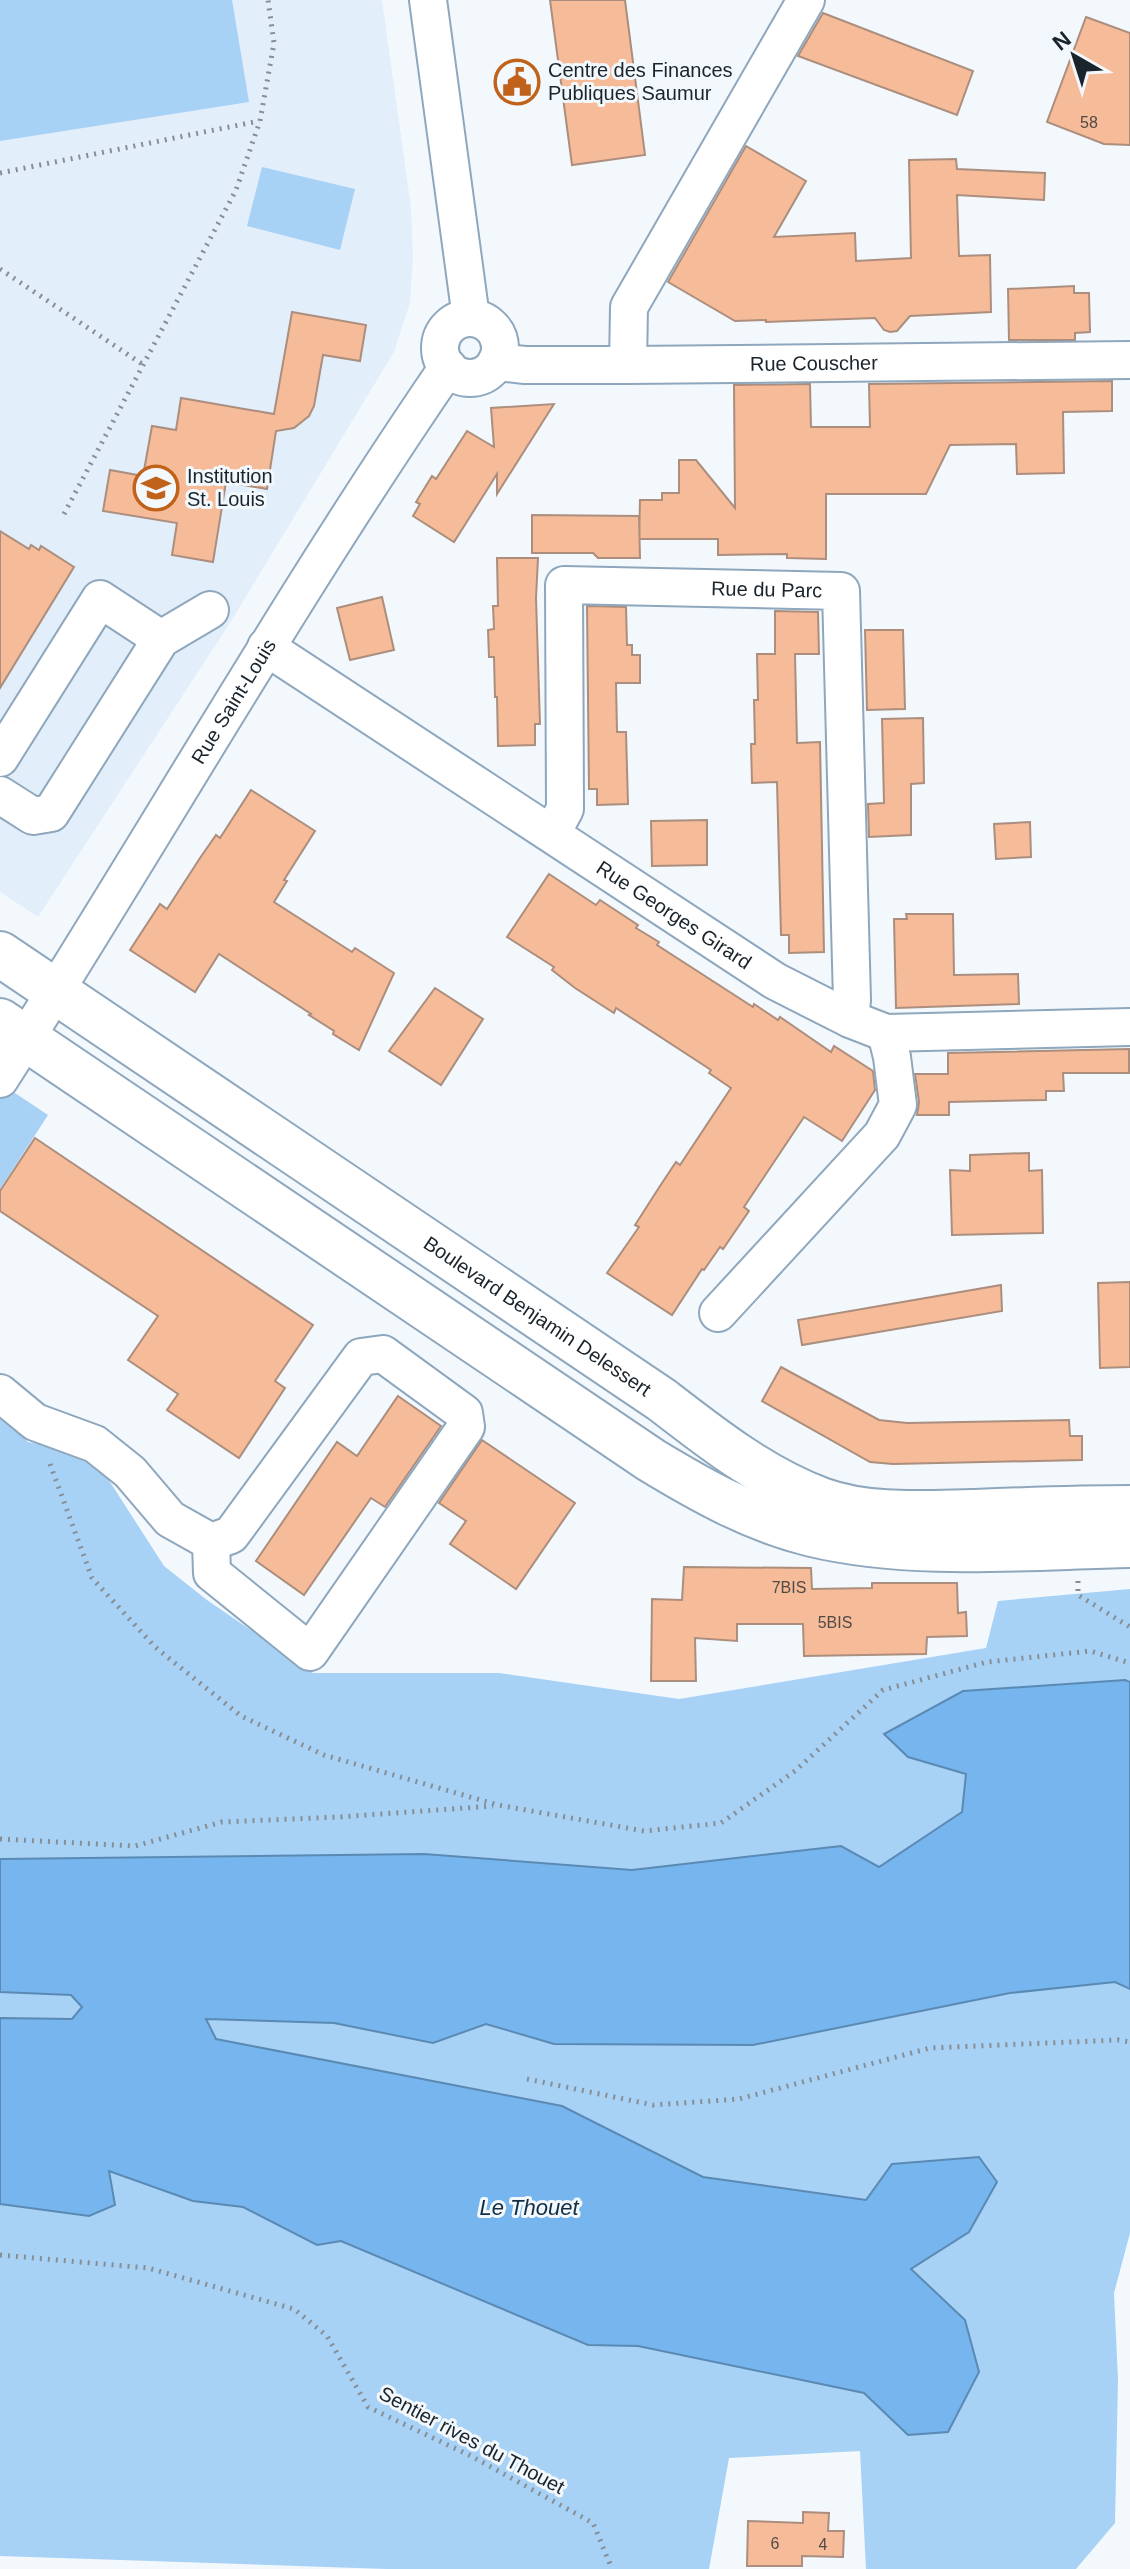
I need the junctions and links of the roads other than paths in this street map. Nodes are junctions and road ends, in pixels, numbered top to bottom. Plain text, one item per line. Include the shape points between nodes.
1 (428, 0) edge
2 (806, 0) edge
3 (471, 318) junction
4 (1130, 360) edge
5 (496, 362) junction
6 (628, 365) junction
7 (448, 367) junction
8 (210, 610) dead end
9 (161, 639) junction
10 (266, 647) junction
11 (0, 758) edge
12 (0, 795) edge
13 (552, 833) junction
14 (0, 954) edge
15 (56, 992) junction
16 (850, 1019) junction
17 (1130, 1027) edge
18 (13, 1030) edge
19 (886, 1033) junction
20 (0, 1079) edge
21 (718, 1313) dead end
22 (0, 1393) edge
23 (1130, 1508) edge
24 (211, 1542) junction
25 (1130, 1545) edge

1 - 3 street
2 - 6 street via 629,307
3 - 5 street via 494,330 500,344
3 - 7 street via 456,322 444,335 441,348
4 - 6 street, Rue Couscher
5 - 6 street, Rue Couscher
5 - 7 street via 476,377 460,376
7 - 10 street, Rue Saint-Louis
8 - 9 street
9 - 11 street via 100,599
9 - 12 street via 51,813 33,816
10 - 13 street, Rue Georges Girard
10 - 15 street, Rue Saint-Louis
13 - 16 street, Rue Georges Girard via 775,981
13 - 16 street, Rue du Parc via 565,809 564,585 841,591
14 - 15 main road, Boulevard Benjamin Delessert
15 - 18 street, Rue Saint-Louis
15 - 23 main road, Boulevard Benjamin Delessert via 784,1484 847,1508 873,1511
16 - 19 street, Rue Georges Girard
17 - 19 street, Rue Georges Girard
18 - 20 street, Rue Saint-Louis
18 - 25 main road via 651,1460 746,1511 810,1533 867,1544
19 - 21 street via 898,1105 882,1135
22 - 24 street via 35,1422 95,1444 130,1472 170,1519
24 - 24 street via 212,1573 310,1652 466,1427 464,1413 383,1354 361,1357 231,1535

